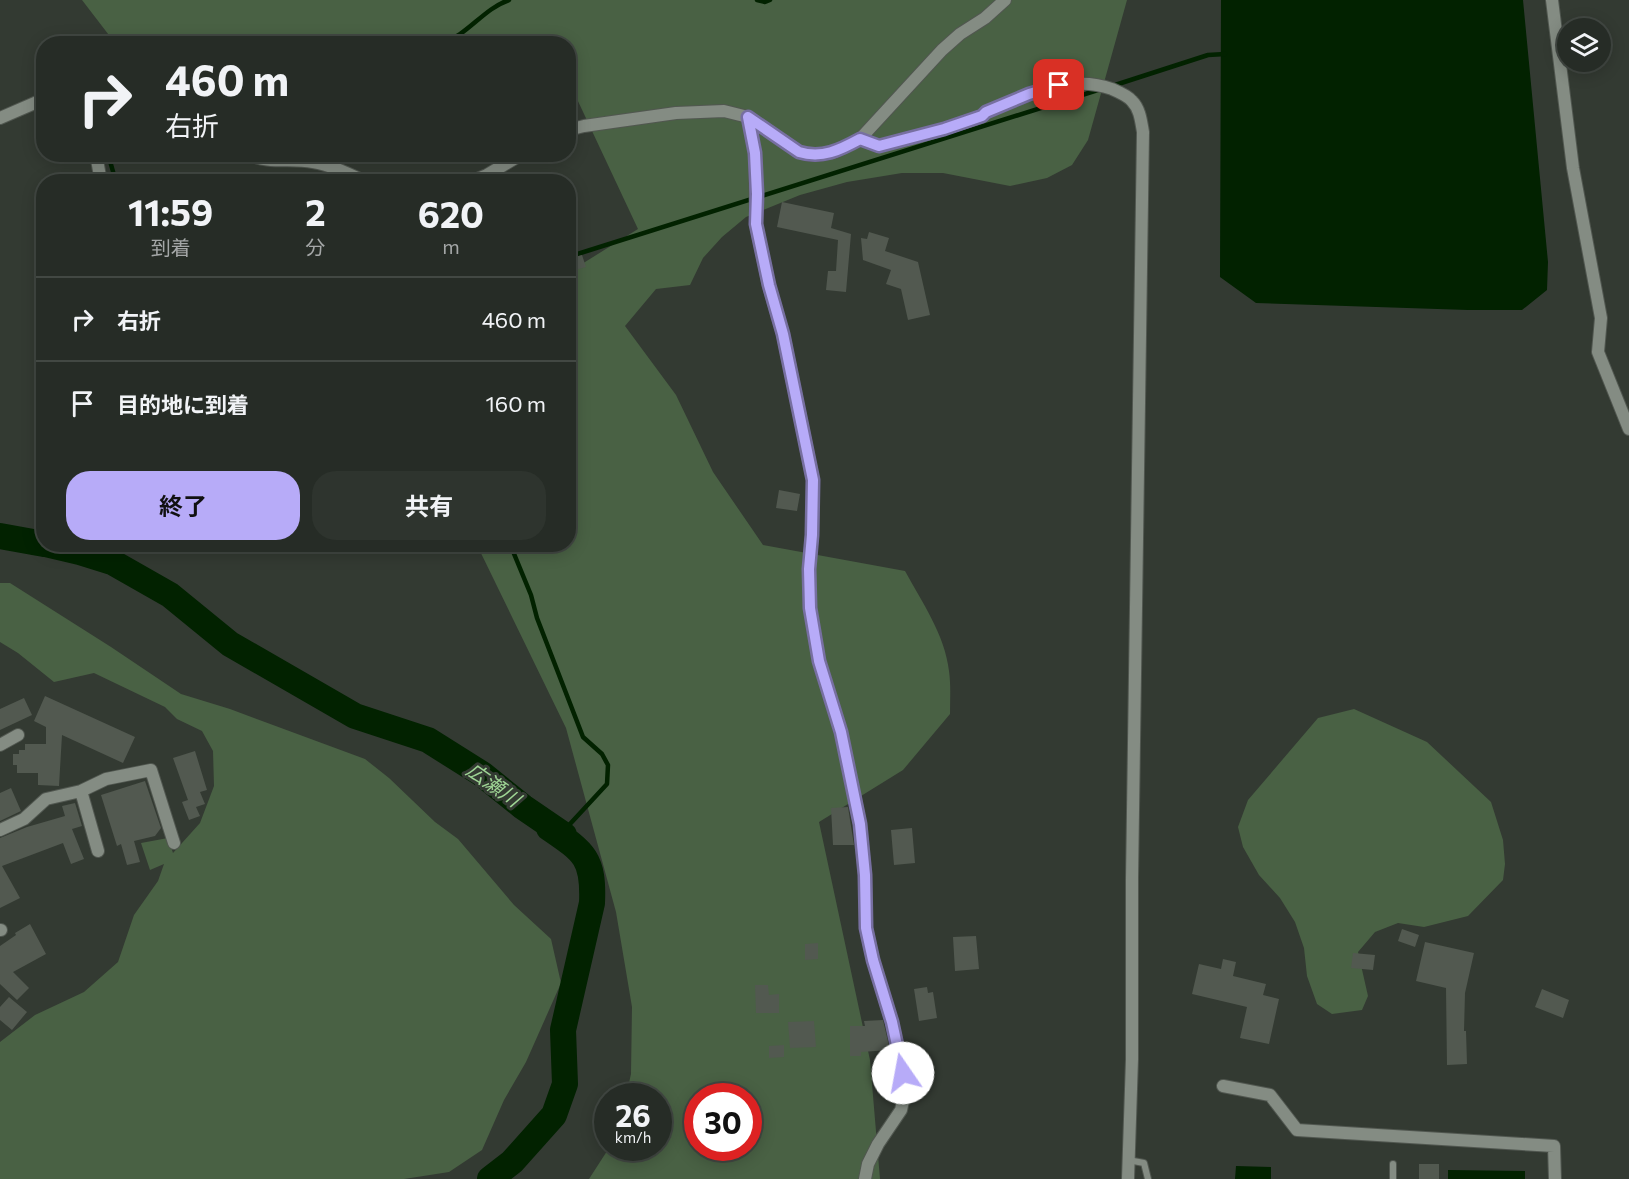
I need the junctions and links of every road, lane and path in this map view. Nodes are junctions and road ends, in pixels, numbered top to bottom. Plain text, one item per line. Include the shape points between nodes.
1 (1005, 0) edge
2 (1552, 0) edge
3 (36, 102) edge
4 (748, 117) junction
5 (0, 118) edge
6 (576, 128) edge
7 (860, 139) junction
8 (314, 162) edge
9 (510, 162) edge
10 (350, 174) edge
11 (491, 174) edge
12 (1629, 429) edge
13 (18, 735) dead end
14 (0, 745) edge
15 (81, 791) junction
16 (0, 830) edge
17 (174, 843) dead end
18 (98, 851) dead end
19 (1223, 1086) dead end
20 (1128, 1160) junction
21 (1393, 1164) dead end
22 (865, 1179) edge
23 (1128, 1179) edge
24 (1148, 1179) edge
25 (1393, 1179) edge
26 (1555, 1179) edge

1 - 7 street via 942,50
2 - 12 street via 1574,168 1601,318 1598,352
3 - 5 street
4 - 6 street via 724,111 676,113
4 - 7 street via 809,155 834,152
4 - 22 street via 755,153 756,224 813,480 809,569 812,619 860,824 866,928 903,1073 901,1110 878,1144
7 - 20 street via 879,146 972,120 1029,94 1078,83 1118,92 1132,100 1139,112 1143,132
8 - 10 street
9 - 11 street
13 - 14 street
15 - 16 street via 46,800 24,819
15 - 17 street via 106,779 151,770
15 - 18 street
19 - 26 street via 1270,1095 1297,1130 1554,1146
20 - 23 street
20 - 24 lane via 1144,1163
21 - 25 lane

